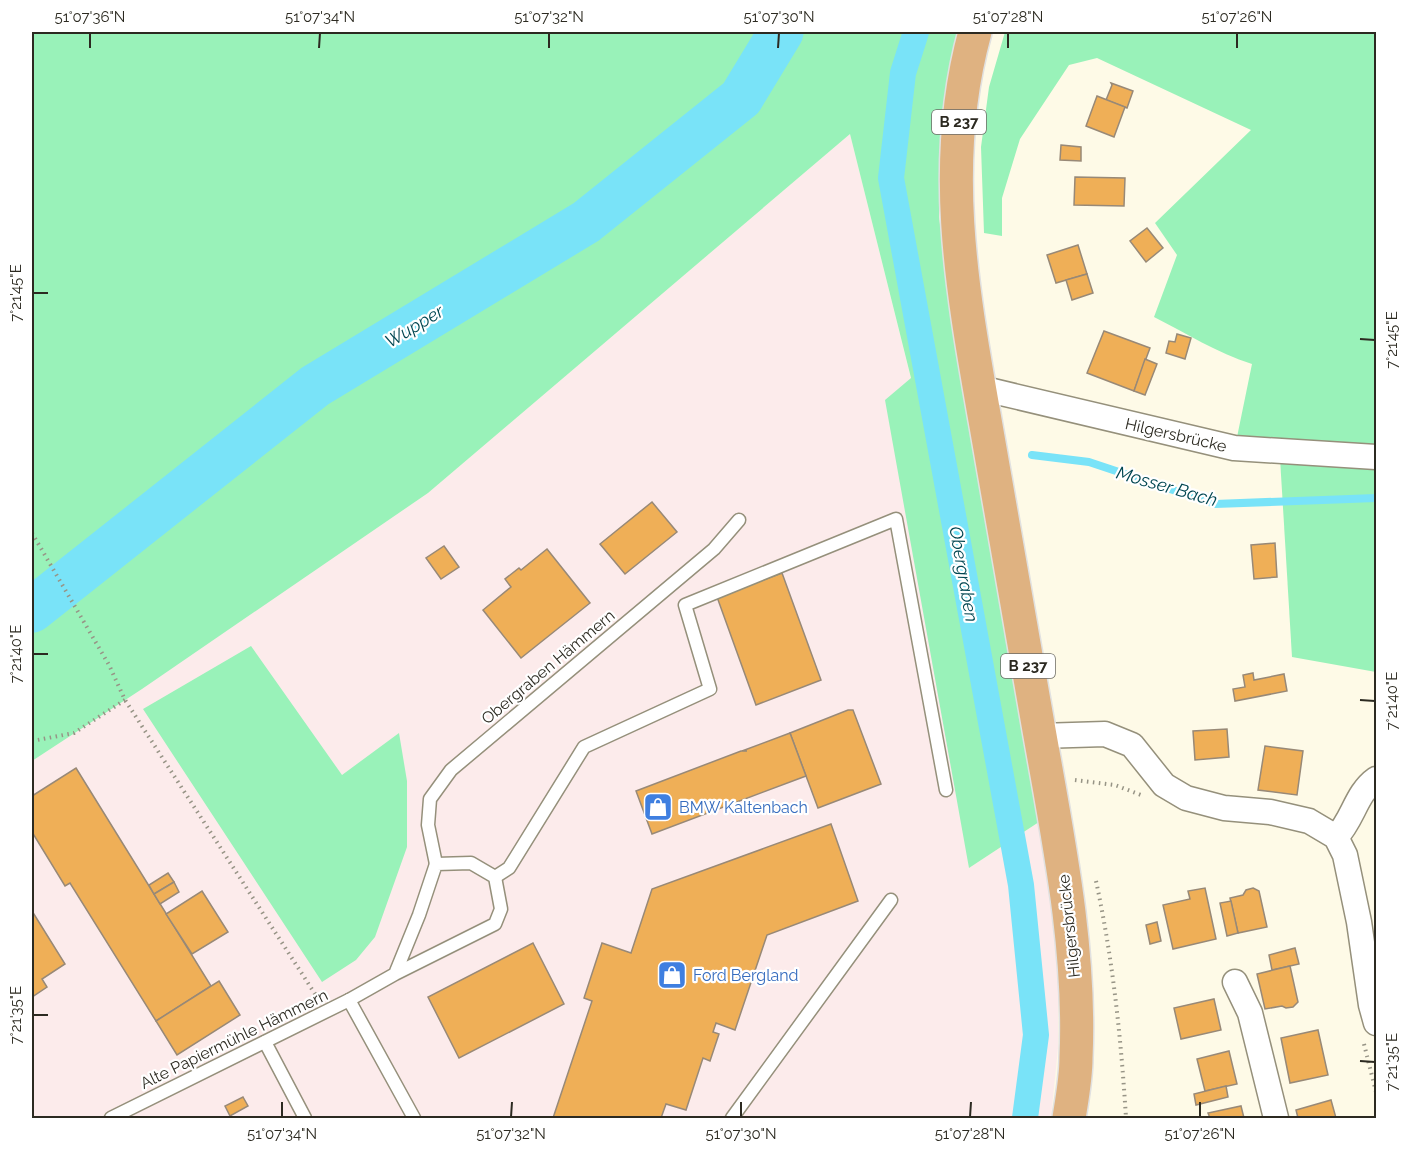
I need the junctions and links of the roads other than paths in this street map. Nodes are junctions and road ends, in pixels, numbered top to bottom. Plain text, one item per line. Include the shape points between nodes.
1 (975, 32) edge
2 (980, 388) junction
3 (1377, 457) edge
4 (739, 520) dead end
5 (1040, 736) junction
6 (1377, 779) edge
7 (946, 790) dead end
8 (1336, 837) junction
9 (436, 864) junction
10 (495, 877) junction
11 (891, 900) dead end
12 (396, 974) junction
13 (1235, 982) dead end
14 (349, 1000) junction
15 (1369, 1029) edge
16 (265, 1042) junction
17 (111, 1119) edge
18 (305, 1119) edge
19 (414, 1119) edge
20 (732, 1119) edge
21 (1069, 1119) edge
22 (1276, 1119) edge

1 - 2 main road, Hilgersbrücke / B 237 via 961,92 956,215
2 - 3 street, Hilgersbrücke via 1234,448
2 - 5 main road, Hilgersbrücke / B 237
4 - 9 lane, Obergraben Hämmern via 714,549 450,770 430,800 428,825
5 - 8 street via 1105,734 1132,745 1164,785 1185,798 1309,821
5 - 21 main road, Hilgersbrücke / B 237 via 1075,962 1076,1059
6 - 8 street via 1357,800 1345,828
7 - 10 lane via 896,519 685,605 710,689 584,747 509,868
8 - 15 street via 1345,855 1359,922 1371,1005
9 - 10 lane via 471,863
9 - 12 lane
10 - 12 lane via 501,909 495,924
11 - 20 lane
12 - 14 lane
13 - 22 street via 1250,1013
14 - 16 lane, Alte Papiermühle Hämmern
14 - 19 lane, Alte Papiermühle Hämmern
16 - 17 lane, Alte Papiermühle Hämmern
16 - 18 lane

